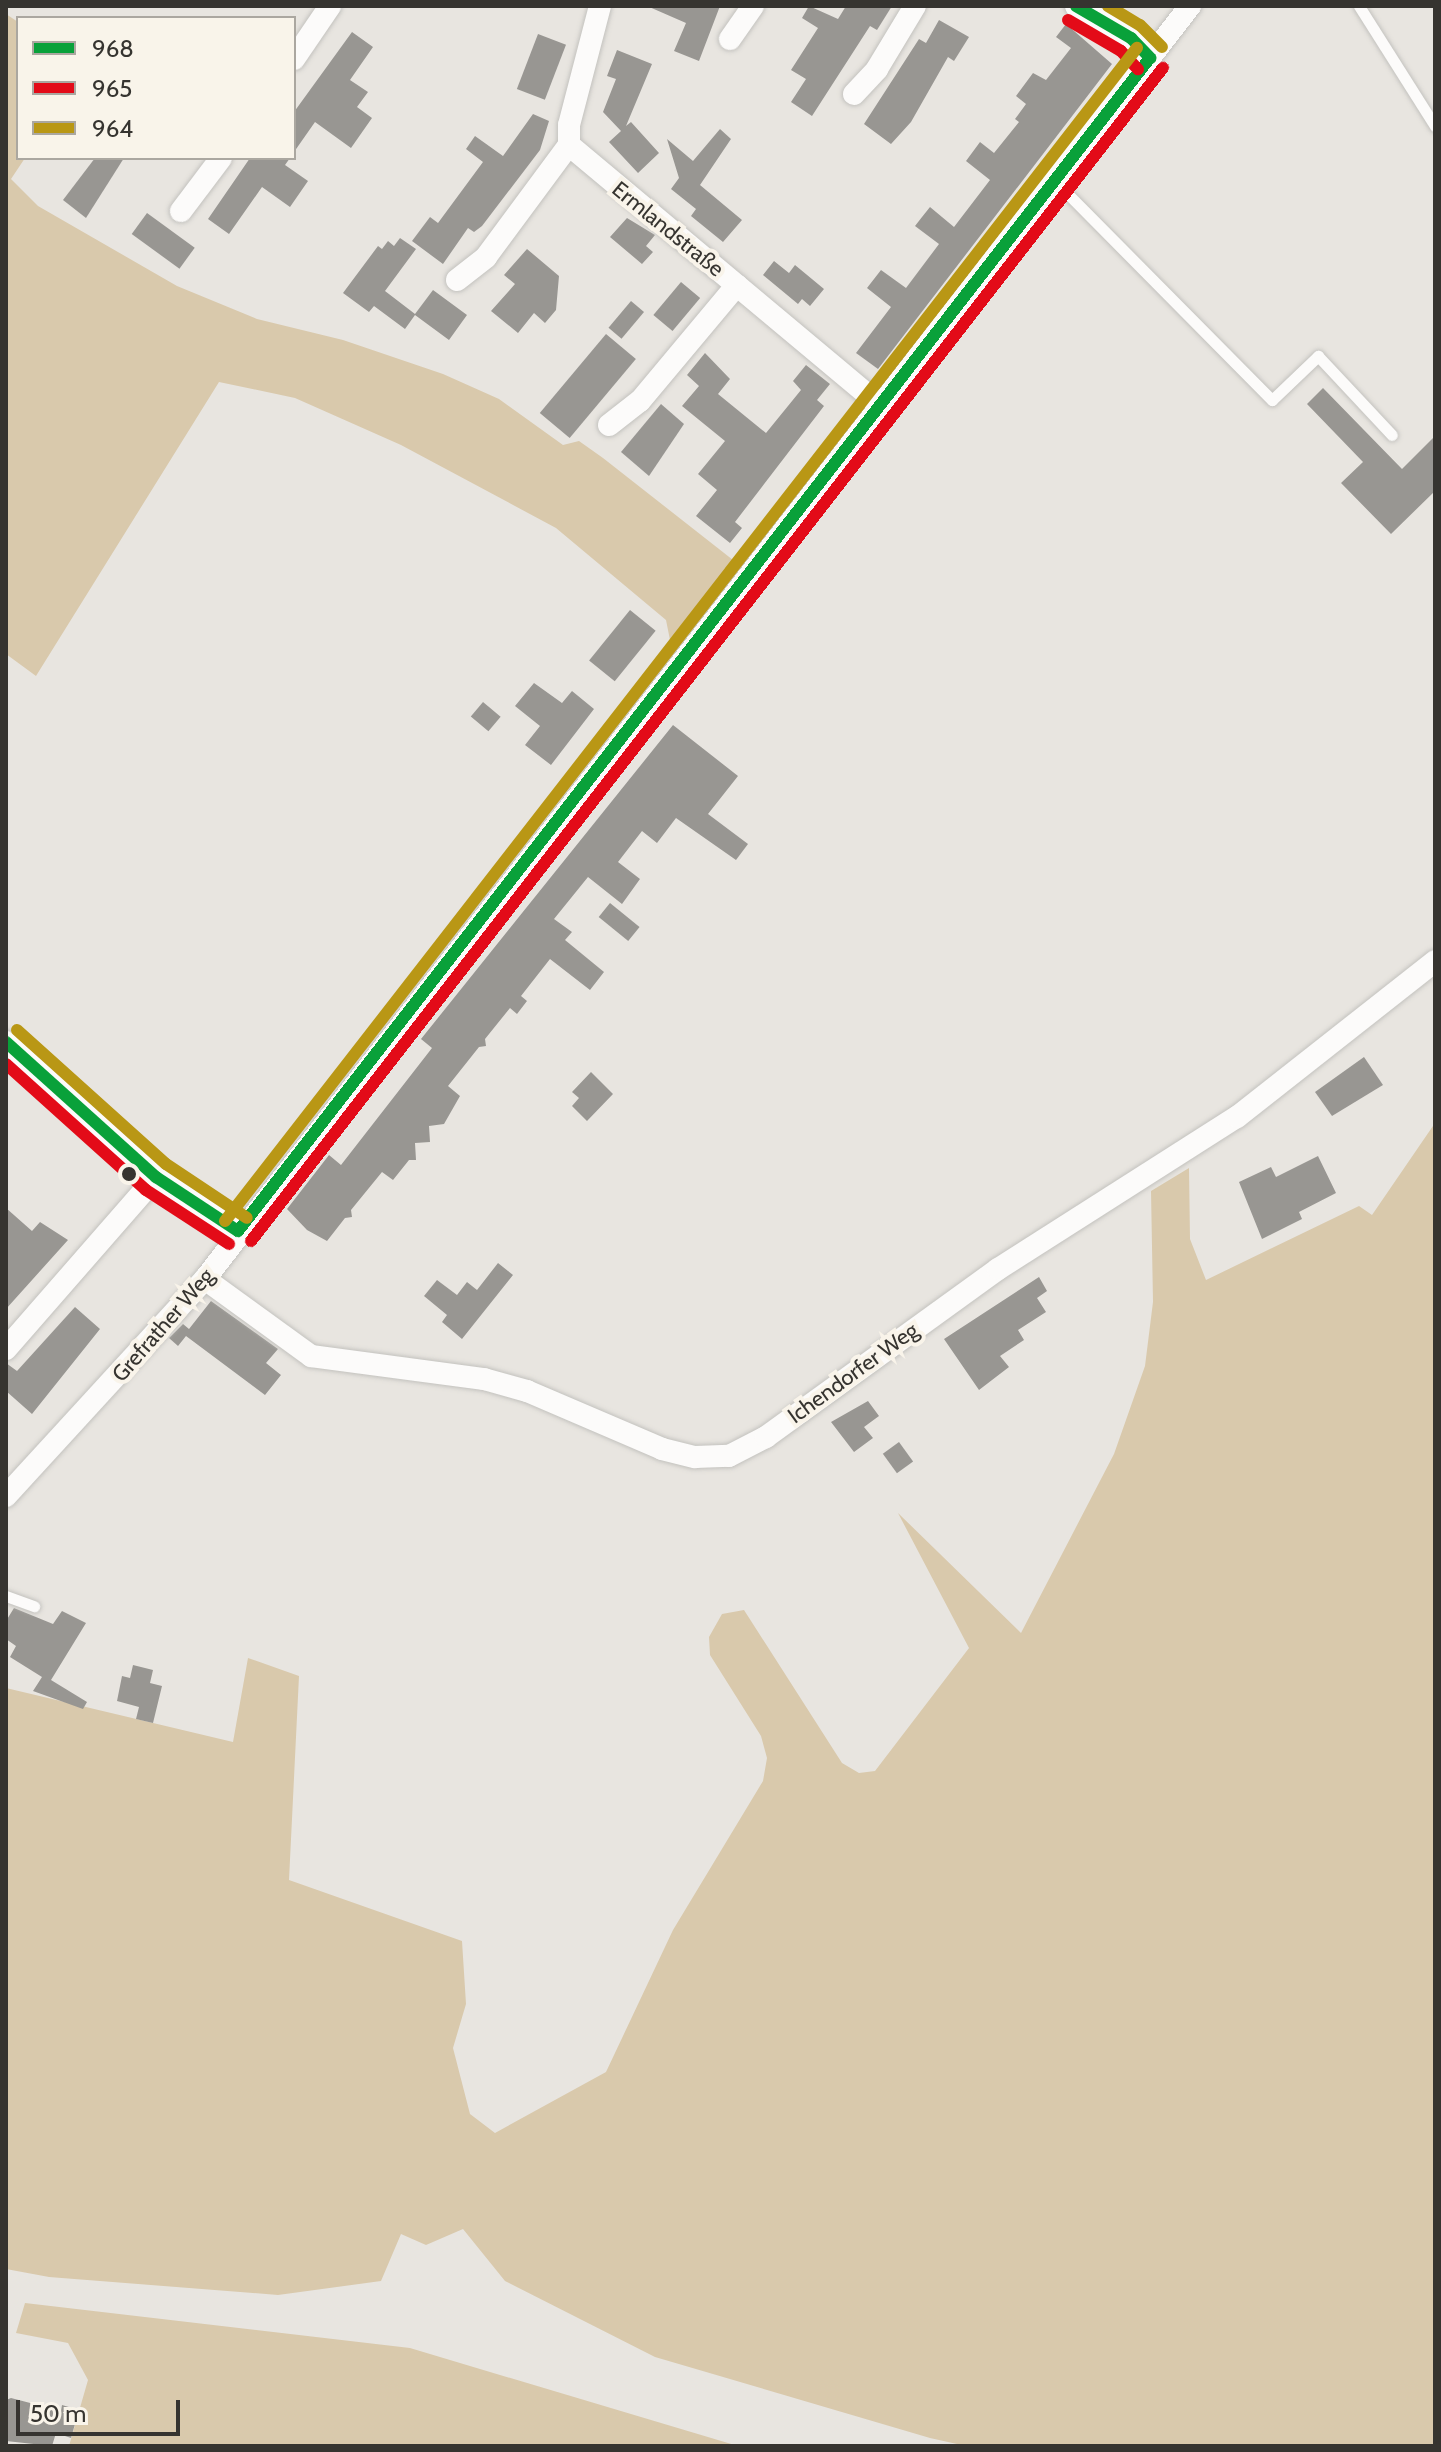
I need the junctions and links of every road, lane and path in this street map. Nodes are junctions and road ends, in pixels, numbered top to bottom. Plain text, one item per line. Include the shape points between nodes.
1 (330, 6) edge
2 (600, 6) edge
3 (753, 6) edge
4 (915, 6) edge
5 (1076, 6) edge
6 (1190, 6) edge
7 (1359, 6) edge
8 (730, 39) dead end
9 (296, 56) edge
10 (1150, 58) junction
11 (854, 94) dead end
12 (1435, 126) edge
13 (569, 145) junction
14 (219, 160) edge
15 (1056, 182) junction
16 (181, 211) dead end
17 (457, 280) dead end
18 (737, 285) junction
19 (879, 404) junction
20 (609, 425) dead end
21 (1392, 435) dead end
22 (1435, 961) edge
23 (6, 1042) edge
24 (156, 1177) junction
25 (238, 1231) junction
26 (205, 1279) junction
27 (6, 1349) edge
28 (6, 1496) edge
29 (6, 1596) edge
30 (34, 1606) dead end

1 - 9 street
2 - 13 street via 569,125
3 - 8 street
4 - 11 street via 877,69
5 - 10 street via 1131,38
6 - 10 street, Grefrather Weg
7 - 12 lane
10 - 15 street, Grefrather Weg
13 - 17 street via 486,257
13 - 18 street, Ermlandstraße
14 - 16 street
15 - 19 street, Grefrather Weg
15 - 21 lane via 1272,400 1318,356
18 - 19 street, Ermlandstraße
18 - 20 street via 640,401
19 - 25 street, Grefrather Weg
22 - 26 street, Ichendorfer Weg via 1237,1117 998,1269 766,1437 729,1456 707,1459 662,1449 504,1384 311,1356
23 - 24 street
24 - 25 street
24 - 27 street
25 - 26 street, Grefrather Weg
26 - 28 street, Grefrather Weg
29 - 30 lane

